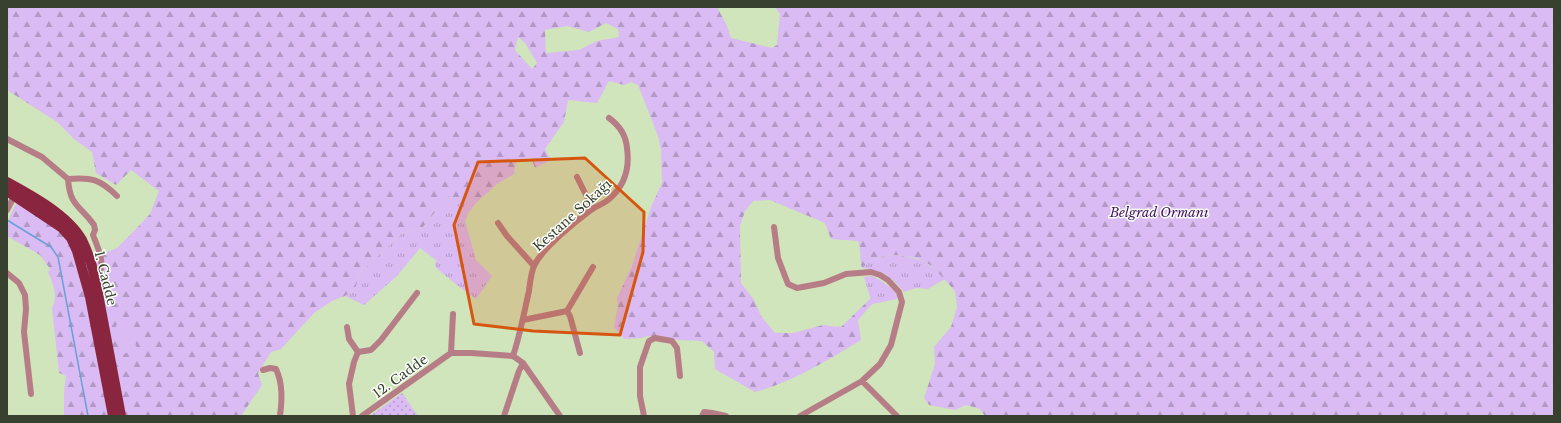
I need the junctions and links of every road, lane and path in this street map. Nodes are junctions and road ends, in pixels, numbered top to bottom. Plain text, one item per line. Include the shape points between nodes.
1 (609, 118) dead end
2 (7, 139) edge
3 (577, 177) dead end
4 (68, 179) junction
5 (7, 182) edge
6 (13, 191) edge
7 (117, 196) dead end
8 (593, 209) junction
9 (7, 210) edge
10 (498, 223) dead end
11 (774, 227) dead end
12 (534, 266) junction
13 (593, 267) dead end
14 (7, 273) edge
15 (90, 280) junction
16 (417, 293) dead end
17 (567, 311) junction
18 (453, 314) dead end
19 (523, 320) junction
20 (347, 327) dead end
21 (358, 352) junction
22 (451, 353) junction
23 (580, 353) dead end
24 (513, 356) junction
25 (523, 363) junction
26 (263, 370) dead end
27 (680, 376) dead end
28 (862, 381) junction
29 (31, 394) dead end
30 (113, 416) edge
31 (121, 416) edge
32 (280, 416) edge
33 (353, 416) edge
34 (362, 416) edge
35 (504, 416) edge
36 (560, 416) edge
37 (644, 416) edge
38 (702, 416) edge
39 (726, 416) edge
40 (801, 416) edge
41 (898, 416) edge

1 - 8 street, Kestane Sokağı via 625,135 628,156 625,178 607,201
2 - 4 street via 42,157
3 - 8 street
4 - 7 street via 97,180
4 - 15 street via 73,201 94,225 93,235 100,250 102,268 100,274
5 - 6 main road, 1. Cadde
6 - 9 street
6 - 15 main road, 1. Cadde via 61,226 71,238
8 - 12 street, Kestane Sokağı via 540,256
10 - 12 street
11 - 28 street via 778,258 788,284 796,288 824,283 846,274 871,272 888,280 899,292 902,302 891,345 880,364
12 - 19 street, Kestane Sokağı
13 - 17 street
14 - 29 street via 19,283 25,295 24,332
15 - 30 main road, 1. Cadde
15 - 31 main road, 1. Cadde
16 - 21 street via 371,350
17 - 19 street
17 - 23 street
18 - 22 street
19 - 24 street, Kestane Sokağı
20 - 21 street via 349,339
21 - 33 street via 349,384
22 - 24 street
22 - 34 street, 12. Cadde
24 - 25 street
25 - 35 street via 518,371
25 - 36 street
26 - 32 street via 276,369 280,377
27 - 37 street via 678,348 672,341 655,338 649,341 640,367 640,396
28 - 40 street
28 - 41 street
38 - 39 street via 704,412 712,412

